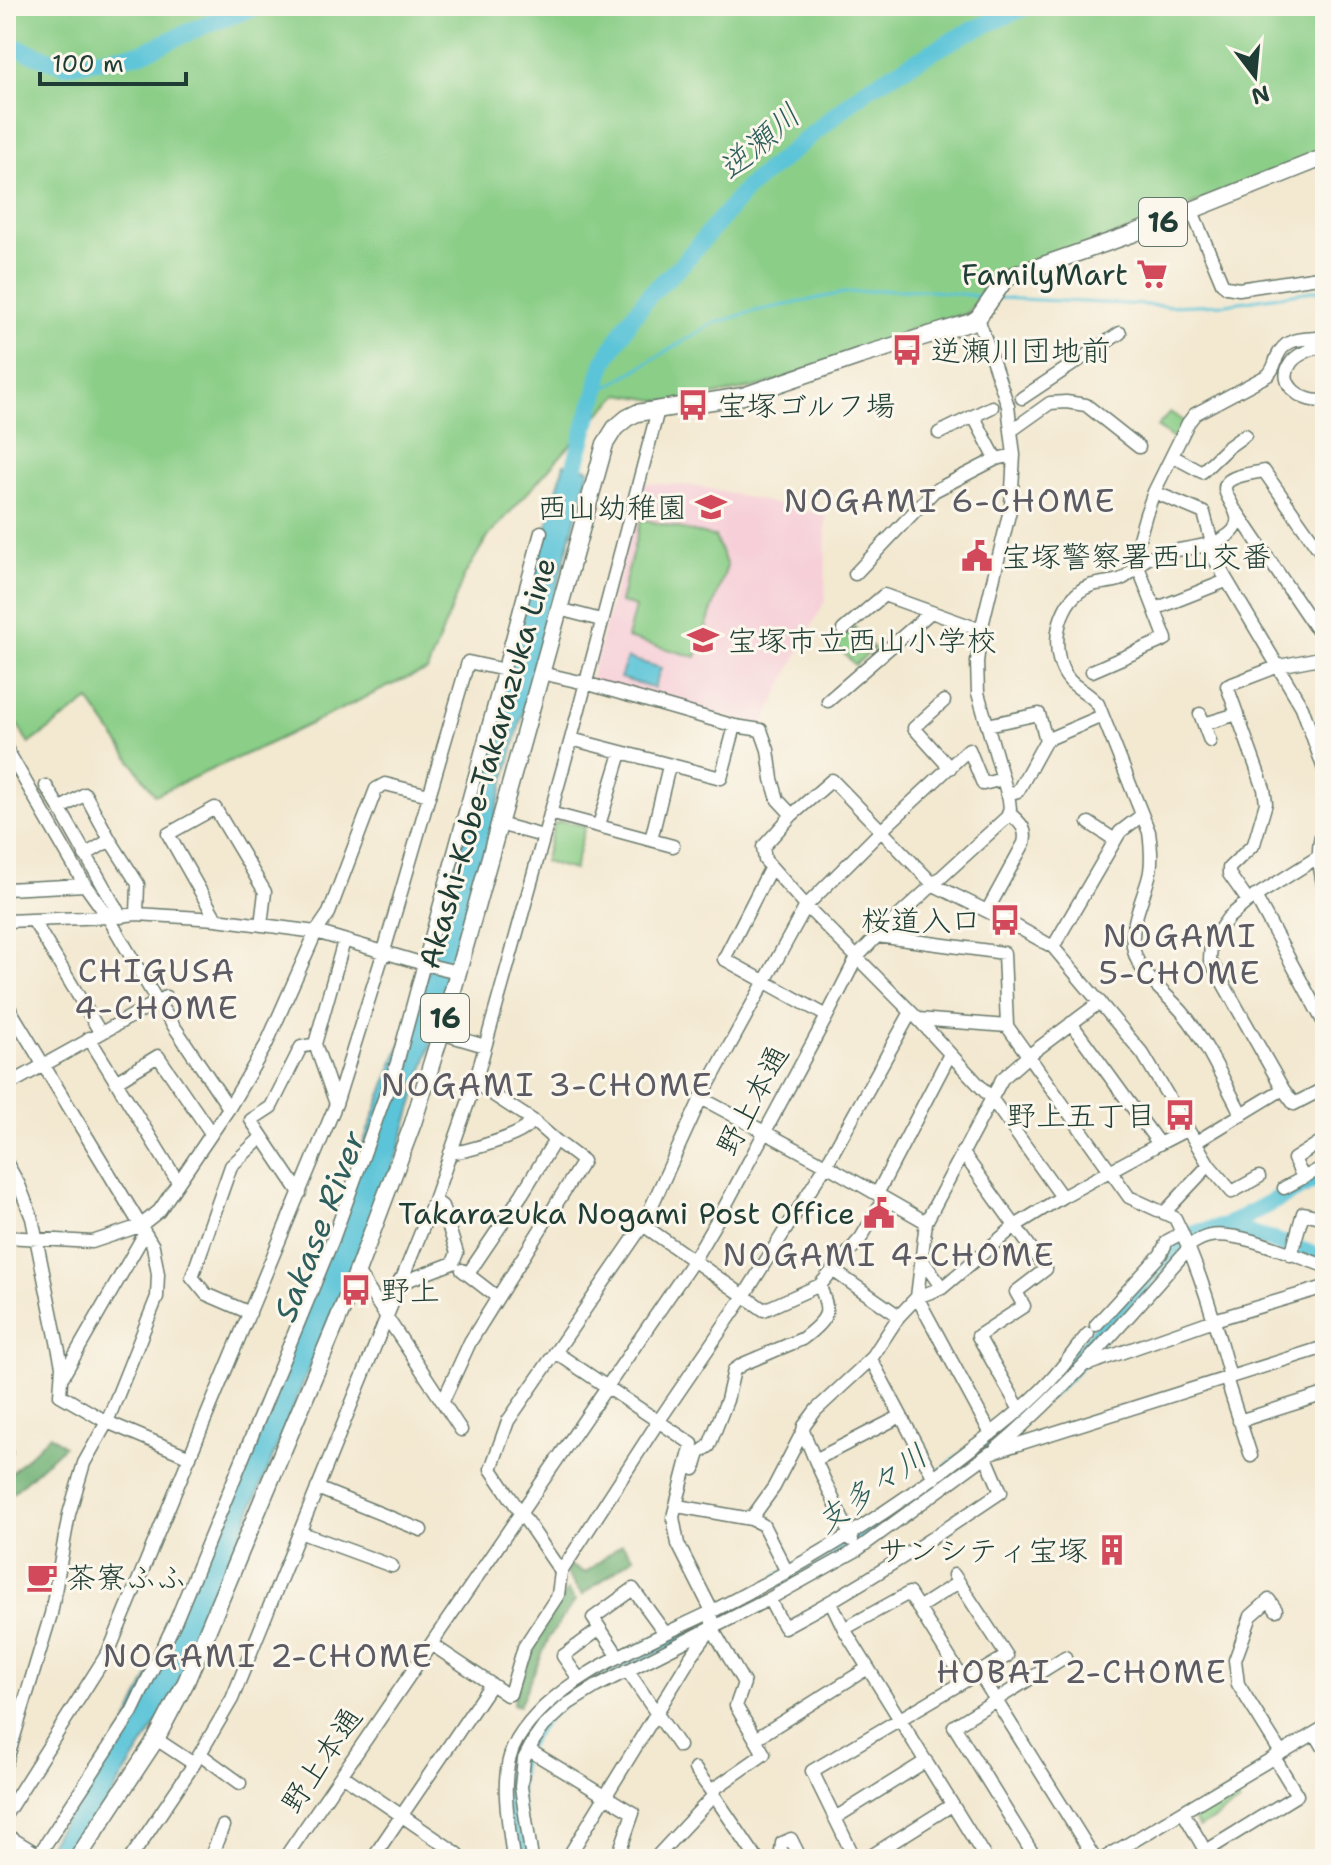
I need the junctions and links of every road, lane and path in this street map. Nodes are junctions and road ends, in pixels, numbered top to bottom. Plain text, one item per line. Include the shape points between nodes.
1 (1325, 157) edge
2 (1192, 211) junction
3 (1325, 276) edge
4 (978, 318) junction
5 (1120, 333) dead end
6 (1325, 344) edge
7 (1039, 387) junction
8 (1022, 398) dead end
9 (1325, 400) edge
10 (1050, 403) junction
11 (992, 407) dead end
12 (658, 410) junction
13 (974, 417) junction
14 (1012, 430) junction
15 (939, 433) dead end
16 (1245, 435) dead end
17 (1139, 447) dead end
18 (1014, 455) junction
19 (1172, 456) junction
20 (996, 459) junction
21 (1154, 492) junction
22 (1237, 512) junction
23 (541, 532) dead end
24 (1209, 544) junction
25 (1325, 558) edge
26 (1139, 564) junction
27 (855, 574) dead end
28 (1226, 581) junction
29 (559, 609) junction
30 (1155, 609) junction
31 (931, 612) junction
32 (601, 620) junction
33 (1325, 626) edge
34 (843, 630) dead end
35 (981, 630) junction
36 (1325, 657) edge
37 (1279, 666) junction
38 (505, 670) junction
39 (1092, 671) dead end
40 (541, 673) junction
41 (585, 683) junction
42 (828, 701) dead end
43 (944, 701) dead end
44 (1237, 714) junction
45 (1102, 716) junction
46 (987, 725) junction
47 (735, 726) junction
48 (571, 739) junction
49 (1046, 740) junction
50 (1210, 741) dead end
51 (6, 748) edge
52 (621, 753) junction
53 (669, 766) junction
54 (950, 768) junction
55 (1325, 772) edge
56 (1003, 779) junction
57 (46, 786) dead end
58 (1007, 794) junction
59 (429, 795) junction
60 (60, 809) junction
61 (550, 813) junction
62 (1009, 813) junction
63 (792, 815) junction
64 (1142, 815) junction
65 (1325, 822) edge
66 (1089, 823) dead end
67 (499, 824) junction
68 (599, 825) junction
69 (881, 831) junction
70 (543, 836) junction
71 (110, 840) junction
72 (651, 840) junction
73 (1115, 840) junction
74 (673, 846) dead end
75 (85, 855) junction
76 (1318, 857) junction
77 (771, 867) junction
78 (85, 885) junction
79 (934, 885) junction
80 (6, 889) edge
81 (1325, 893) edge
82 (1251, 898) junction
83 (806, 906) junction
84 (987, 911) junction
85 (137, 914) junction
86 (114, 917) junction
87 (216, 919) junction
88 (33, 920) junction
89 (6, 921) edge
90 (261, 925) junction
91 (316, 932) junction
92 (877, 936) junction
93 (344, 941) junction
94 (1053, 947) junction
95 (384, 951) junction
96 (857, 957) junction
97 (424, 964) junction
98 (458, 972) junction
99 (765, 981) junction
100 (162, 999) junction
101 (1100, 1002) junction
102 (6, 1003) edge
103 (914, 1015) junction
104 (827, 1016) junction
105 (1071, 1023) junction
106 (1325, 1025) edge
107 (1007, 1026) junction
108 (441, 1033) junction
109 (94, 1035) junction
110 (315, 1044) junction
111 (485, 1046) junction
112 (950, 1054) junction
113 (1028, 1056) junction
114 (44, 1065) junction
115 (117, 1081) junction
116 (475, 1083) junction
117 (6, 1086) edge
118 (1325, 1088) edge
119 (1283, 1089) junction
120 (701, 1098) junction
121 (991, 1098) junction
122 (336, 1104) junction
123 (229, 1108) junction
124 (1242, 1115) junction
125 (532, 1120) junction
126 (1188, 1129) junction
127 (764, 1131) junction
128 (211, 1133) junction
129 (262, 1137) junction
130 (1325, 1139) edge
131 (555, 1140) junction
132 (1196, 1142) junction
133 (1159, 1144) junction
134 (962, 1152) junction
135 (450, 1153) junction
136 (6, 1162) edge
137 (826, 1165) junction
138 (1209, 1165) junction
139 (1325, 1166) edge
140 (1111, 1171) junction
141 (1259, 1177) dead end
142 (1303, 1177) junction
143 (178, 1182) junction
144 (1284, 1188) dead end
145 (300, 1193) junction
146 (880, 1196) junction
147 (1062, 1197) junction
148 (434, 1200) junction
149 (1164, 1213) junction
150 (1325, 1218) edge
151 (926, 1222) junction
152 (643, 1225) junction
153 (1015, 1226) junction
154 (142, 1230) junction
155 (6, 1237) edge
156 (36, 1239) junction
157 (1185, 1241) junction
158 (1291, 1255) junction
159 (921, 1258) junction
160 (693, 1261) junction
161 (453, 1263) junction
162 (1325, 1266) edge
163 (834, 1271) junction
164 (357, 1272) junction
165 (468, 1274) junction
166 (400, 1280) junction
167 (820, 1285) junction
168 (1325, 1287) edge
169 (942, 1288) junction
170 (744, 1296) junction
171 (497, 1297) junction
172 (917, 1297) junction
173 (250, 1313) junction
174 (385, 1316) junction
175 (899, 1316) junction
176 (1214, 1320) junction
177 (1325, 1347) edge
178 (555, 1352) junction
179 (871, 1359) junction
180 (1086, 1365) junction
181 (1228, 1378) junction
182 (62, 1379) junction
183 (608, 1387) junction
184 (1325, 1394) edge
185 (443, 1401) junction
186 (1020, 1410) junction
187 (901, 1416) junction
188 (1239, 1421) junction
189 (107, 1422) junction
190 (658, 1422) junction
191 (461, 1430) dead end
192 (803, 1431) junction
193 (991, 1434) junction
194 (6, 1447) edge
195 (6, 1454) edge
196 (988, 1455) junction
197 (1251, 1456) dead end
198 (190, 1457) junction
199 (815, 1460) junction
200 (934, 1478) junction
201 (317, 1488) junction
202 (678, 1512) junction
203 (520, 1514) junction
204 (751, 1519) junction
205 (421, 1530) dead end
206 (299, 1532) junction
207 (853, 1542) junction
208 (392, 1566) dead end
209 (561, 1572) junction
210 (787, 1572) junction
211 (769, 1599) junction
212 (831, 1602) junction
213 (918, 1608) junction
214 (1276, 1610) dead end
215 (712, 1619) junction
216 (600, 1629) junction
217 (844, 1629) junction
218 (665, 1633) junction
219 (431, 1644) junction
220 (619, 1657) junction
221 (1065, 1657) dead end
222 (868, 1668) junction
223 (627, 1670) junction
224 (979, 1673) junction
225 (579, 1679) junction
226 (964, 1681) junction
227 (491, 1684) junction
228 (996, 1701) junction
229 (656, 1712) junction
230 (900, 1718) junction
231 (1320, 1730) edge
232 (156, 1739) junction
233 (755, 1739) junction
234 (679, 1746) dead end
235 (529, 1750) junction
236 (1325, 1750) edge
237 (1277, 1755) junction
238 (197, 1759) junction
239 (926, 1761) junction
240 (6, 1763) edge
241 (695, 1769) dead end
242 (342, 1775) junction
243 (240, 1783) dead end
244 (712, 1793) junction
245 (605, 1797) junction
246 (952, 1805) junction
247 (1183, 1812) junction
248 (6, 1814) edge
249 (402, 1816) junction
250 (835, 1818) junction
251 (223, 1826) dead end
252 (6, 1835) edge
253 (1325, 1852) edge
254 (1208, 1855) edge
255 (37, 1857) edge
256 (77, 1859) edge
257 (130, 1859) edge
258 (210, 1859) edge
259 (284, 1859) edge
260 (372, 1859) edge
261 (454, 1859) edge
262 (513, 1859) edge
263 (532, 1859) edge
264 (567, 1859) edge
265 (617, 1859) edge
266 (657, 1859) edge
267 (757, 1859) edge
268 (780, 1859) edge
269 (801, 1859) edge
270 (855, 1859) edge
271 (866, 1859) edge
272 (986, 1859) edge
273 (1036, 1859) edge
274 (1095, 1859) edge
275 (1103, 1859) edge
276 (1313, 1859) edge

1 - 2 main road, 16
2 - 3 street via 1227,287
2 - 4 main road, 16 via 1006,278
4 - 12 main road, Akashi-Kobe-Takarazuka Line / 16 via 743,396
4 - 14 street
5 - 7 street
6 - 9 street via 1296,357 1286,374 1302,398
6 - 19 street via 1318,338 1284,345 1268,375 1195,414
7 - 8 street
7 - 10 street
10 - 14 street
10 - 17 street via 1086,405
11 - 13 street
12 - 29 main road, Akashi-Kobe-Takarazuka Line / 16 via 627,418 605,444
12 - 32 street
13 - 15 street
13 - 20 street
14 - 18 street
16 - 19 street via 1202,472
18 - 20 street
18 - 35 street via 1011,506
19 - 21 street
20 - 27 street via 934,491
21 - 24 street via 1204,513
21 - 26 street via 1134,556
22 - 24 street via 1238,524 1231,533
22 - 25 street via 1226,494 1228,482 1264,471
22 - 33 street via 1314,626
23 - 38 street
24 - 26 street via 1155,555
24 - 28 street
26 - 30 street
26 - 45 street via 1122,580 1081,590 1068,602 1058,630 1065,674 1098,704
28 - 30 street
28 - 37 street
29 - 32 street
29 - 40 main road, Akashi-Kobe-Takarazuka Line / 16
30 - 39 street via 1166,639
31 - 34 street via 884,595
31 - 35 street
31 - 42 street
32 - 41 street
35 - 46 street via 977,678
36 - 37 street
37 - 44 street via 1227,686
37 - 55 street via 1302,707
38 - 59 street via 468,662
38 - 97 street
40 - 41 street
40 - 67 main road, Akashi-Kobe-Takarazuka Line / 16
41 - 47 street
41 - 48 street
43 - 54 street via 914,728
44 - 50 street via 1202,719
44 - 82 street via 1266,803 1254,844 1229,868
45 - 49 street
45 - 64 street
46 - 49 street via 1039,714
46 - 56 street
47 - 53 street via 721,778
47 - 63 street via 761,730 778,800
48 - 52 street
48 - 61 street
49 - 58 street via 1018,791
51 - 78 street
52 - 53 street
52 - 68 street
53 - 72 street
54 - 56 street via 969,749 983,784
54 - 69 street
56 - 58 street
57 - 60 street
58 - 62 street
59 - 91 street via 385,784 376,789 329,913
59 - 95 street
60 - 71 street via 85,794
60 - 75 street
61 - 68 street
61 - 70 street
62 - 79 street, 野上本通
62 - 84 street via 1026,836
63 - 69 street via 832,780
63 - 77 street via 763,847
64 - 73 street
64 - 124 street via 1151,849 1133,947 1151,980 1196,1032
65 - 76 street
66 - 73 street
67 - 70 street
67 - 98 main road, Akashi-Kobe-Takarazuka Line / 16
68 - 72 street
69 - 79 street
69 - 83 street
70 - 111 street
71 - 75 street
71 - 85 street via 138,884
72 - 74 street
73 - 94 street
75 - 86 street
76 - 81 street
76 - 82 street
77 - 83 street
77 - 99 street via 724,959
78 - 80 street
78 - 86 street
79 - 84 street
79 - 92 street, 野上本通
82 - 106 street
82 - 119 street via 1211,942 1210,960
83 - 96 street
83 - 99 street
84 - 94 street
85 - 86 street
85 - 87 street
86 - 88 street
86 - 100 street
87 - 90 street
87 - 90 street via 168,834 215,808 265,892
88 - 89 street
88 - 109 street
90 - 91 street
91 - 93 street
91 - 123 street via 266,1045
92 - 96 street, 野上本通
92 - 107 street via 1004,953
93 - 95 street
93 - 110 street
94 - 101 street
95 - 97 street
95 - 122 street
96 - 103 street
96 - 104 street, 野上本通
97 - 98 street
97 - 255 street via 397,1063 333,1239 176,1620 132,1712
98 - 108 main road, Akashi-Kobe-Takarazuka Line / 16
99 - 104 street
99 - 120 street
100 - 109 street
100 - 123 street
101 - 105 street
101 - 126 street via 1138,1047
102 - 114 street
103 - 107 street
103 - 112 street
103 - 137 street
104 - 127 street, 野上本通
105 - 113 street
105 - 133 street
107 - 113 street
108 - 111 street
108 - 164 main road, Akashi-Kobe-Takarazuka Line / 16
109 - 114 street
109 - 115 street
110 - 122 street
110 - 129 street via 301,1047 271,1107 251,1120
111 - 116 street
112 - 121 street
112 - 146 street
113 - 121 street via 1002,1079
113 - 140 street
114 - 117 street
114 - 154 street
115 - 128 street via 158,1056
115 - 143 street
116 - 125 street
116 - 135 street
118 - 119 street via 1294,1104
119 - 124 street
120 - 127 street
120 - 152 street
121 - 134 street
121 - 147 street
122 - 145 street
123 - 128 street
124 - 132 street
125 - 131 street
125 - 135 street via 525,1129
126 - 132 street
126 - 133 street
127 - 137 street
127 - 160 street, 野上本通
128 - 143 street
129 - 145 street
129 - 173 street via 231,1166 192,1277 206,1294
130 - 142 street via 1294,1159
131 - 165 street
131 - 171 street via 583,1161
132 - 138 street
133 - 140 street
134 - 151 street
134 - 153 street
135 - 148 street
136 - 156 street
137 - 146 street
137 - 170 street
138 - 141 street via 1232,1192
138 - 149 street
139 - 142 street
140 - 147 street
140 - 149 street via 1129,1197
142 - 144 street
143 - 154 street
145 - 173 street
146 - 151 street
146 - 163 street via 861,1238
147 - 153 street
148 - 161 street via 442,1206 458,1250
148 - 166 street
149 - 157 street via 1175,1218
150 - 158 street via 1303,1213
151 - 159 street
152 - 160 street
152 - 178 street
153 - 169 street
153 - 186 street via 1046,1269 1016,1292 1024,1306 978,1336
154 - 156 street via 92,1242
154 - 182 street
154 - 189 street via 153,1246 157,1297
155 - 156 street
156 - 182 street
157 - 158 street via 1243,1238
157 - 176 street
157 - 180 street
157 - 186 street via 1167,1241 1051,1381
158 - 162 street
159 - 169 street
159 - 172 street
160 - 170 street
160 - 183 street, 野上本通
161 - 165 street
161 - 166 street
163 - 167 street
163 - 175 street
164 - 174 street
164 - 232 main road, Akashi-Kobe-Takarazuka Line / 16 via 202,1648
165 - 171 street
166 - 174 street
167 - 170 street via 764,1310
167 - 202 street via 827,1311 809,1334 734,1370 709,1446 699,1453
168 - 176 street
169 - 172 street
170 - 190 street
171 - 185 street
172 - 175 street
172 - 193 street
173 - 198 street
174 - 185 street
174 - 201 street
175 - 179 street
176 - 180 street
176 - 181 street
177 - 181 street
178 - 183 street
178 - 203 street via 508,1421 491,1469
179 - 187 street
179 - 192 street via 816,1410
180 - 196 street
181 - 188 street
181 - 196 street
182 - 189 street via 60,1395
183 - 190 street
183 - 203 street, 野上本通
184 - 188 street
185 - 191 street
186 - 193 street
187 - 199 street
187 - 200 street
188 - 197 street
189 - 198 street
189 - 240 street via 84,1463 51,1614
190 - 202 street via 692,1444
190 - 209 street
192 - 199 street
192 - 204 street
193 - 200 street
194 - 195 street
196 - 207 street
196 - 212 street via 1001,1492
198 - 248 street via 109,1651
199 - 207 street
200 - 207 street
201 - 205 street
201 - 206 street
202 - 204 street
202 - 215 street via 678,1544
203 - 209 street
203 - 219 street, 野上本通
204 - 210 street via 763,1525
206 - 208 street
206 - 238 street via 232,1699
207 - 210 street
207 - 211 street
209 - 227 street via 558,1595 524,1647 510,1694
210 - 215 street
211 - 212 street via 784,1627
211 - 215 street
212 - 217 street
213 - 217 street via 909,1593
213 - 224 street via 956,1578 1007,1656
213 - 226 street
214 - 237 street via 1269,1600 1251,1616 1235,1660 1238,1684
215 - 218 street
215 - 223 street
215 - 229 street
215 - 233 street via 744,1683 736,1706
216 - 218 street via 593,1618 633,1589
216 - 220 street
216 - 225 street via 563,1656
217 - 222 street
218 - 220 street
219 - 227 street
219 - 242 street, 野上本通
220 - 225 street
221 - 228 street
222 - 230 street
222 - 233 street
223 - 229 street
223 - 235 street via 568,1704 544,1726
224 - 226 street
224 - 228 street
225 - 262 street via 550,1700 512,1751 505,1784
226 - 230 street
227 - 249 street
228 - 273 street via 954,1726
228 - 274 street
229 - 234 street
229 - 245 street
230 - 239 street
230 - 250 street via 812,1771
231 - 236 street
231 - 237 street
232 - 238 street
232 - 256 main road, Akashi-Kobe-Takarazuka Line / 16
233 - 244 street via 764,1754
235 - 245 street
235 - 263 street via 521,1787
237 - 247 street
237 - 254 street via 1297,1795
238 - 243 street
238 - 257 street
239 - 246 street
239 - 250 street
241 - 244 street
242 - 249 street
242 - 259 street, 野上本通
244 - 266 street
244 - 267 street
245 - 264 street
245 - 265 street via 633,1813
246 - 271 street
246 - 272 street
247 - 254 street
247 - 275 street
249 - 260 street
249 - 261 street via 458,1854
250 - 270 street
251 - 258 street
252 - 255 street
253 - 276 street
268 - 269 street via 782,1843 791,1839

